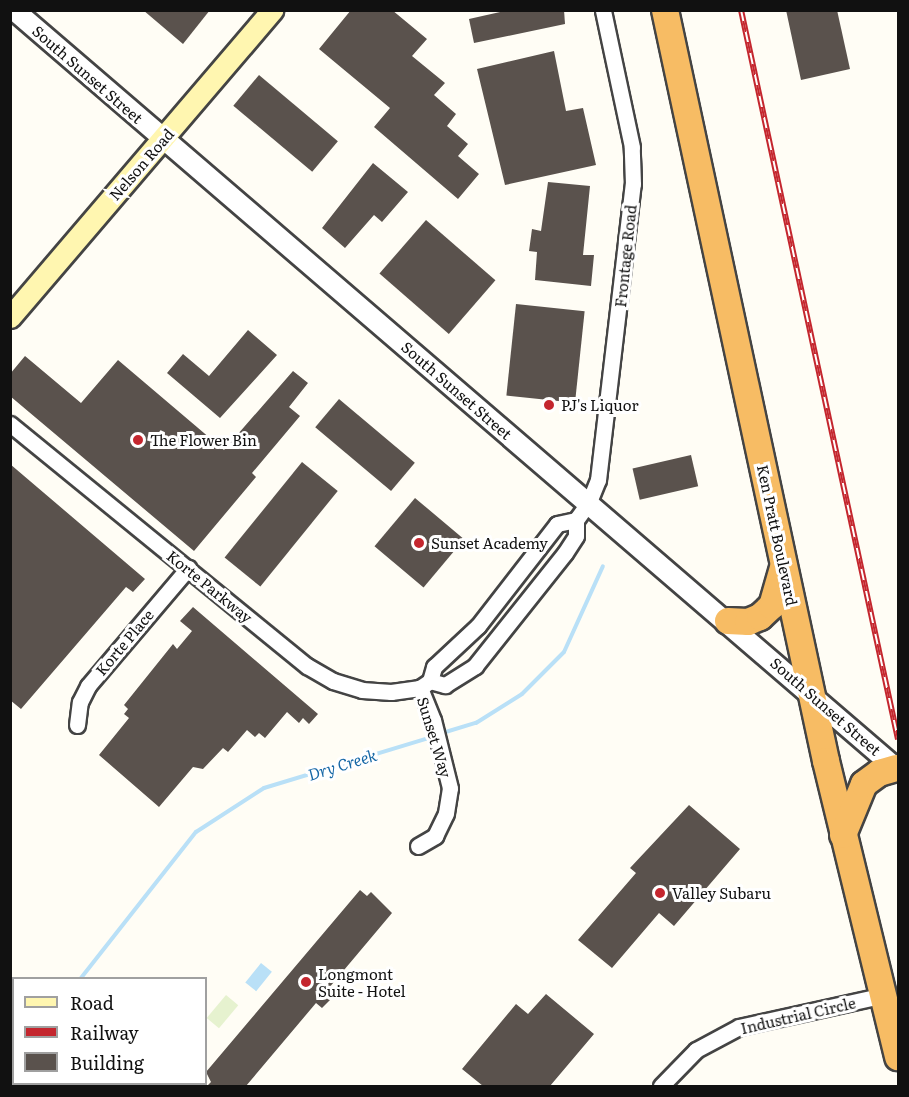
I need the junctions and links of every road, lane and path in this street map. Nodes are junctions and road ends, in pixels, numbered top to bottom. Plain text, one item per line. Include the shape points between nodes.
1 (14, 10) edge
2 (272, 10) edge
3 (603, 10) edge
4 (665, 10) edge
5 (163, 138) junction
6 (10, 317) edge
7 (10, 424) edge
8 (589, 502) junction
9 (576, 520) junction
10 (784, 562) junction
11 (188, 568) junction
12 (728, 621) junction
13 (425, 684) junction
14 (811, 692) junction
15 (77, 725) dead end
16 (897, 769) edge
17 (843, 835) junction
18 (418, 846) dead end
19 (884, 995) junction
20 (898, 1058) edge
21 (661, 1086) edge

1 - 5 street, South Sunset Street
2 - 5 main road, Nelson Road
3 - 8 street, Frontage Road via 632,147 633,184 605,441
4 - 10 highway, Ken Pratt Boulevard
5 - 6 main road, Nelson Road
5 - 8 street, South Sunset Street
7 - 11 street, Korte Parkway
8 - 9 street, Korte Parkway
8 - 12 street, South Sunset Street
9 - 13 street, Korte Parkway via 557,524 478,626 434,666
9 - 13 street, Korte Parkway via 576,536 565,553 475,666 445,685
10 - 12 highway via 778,591 766,612 748,622
10 - 14 highway, Ken Pratt Boulevard
11 - 13 street, Korte Parkway via 307,666 333,681 362,690 391,692
11 - 15 street, Korte Place via 88,686 80,702
12 - 14 street, South Sunset Street
13 - 18 street, Sunset Way via 450,788 446,813 435,836
14 - 16 street, South Sunset Street
14 - 17 highway, Ken Pratt Boulevard
16 - 17 highway via 879,773 864,784
17 - 19 highway, Ken Pratt Boulevard
19 - 20 highway, Ken Pratt Boulevard
19 - 21 street, Industrial Circle via 739,1027 696,1050

